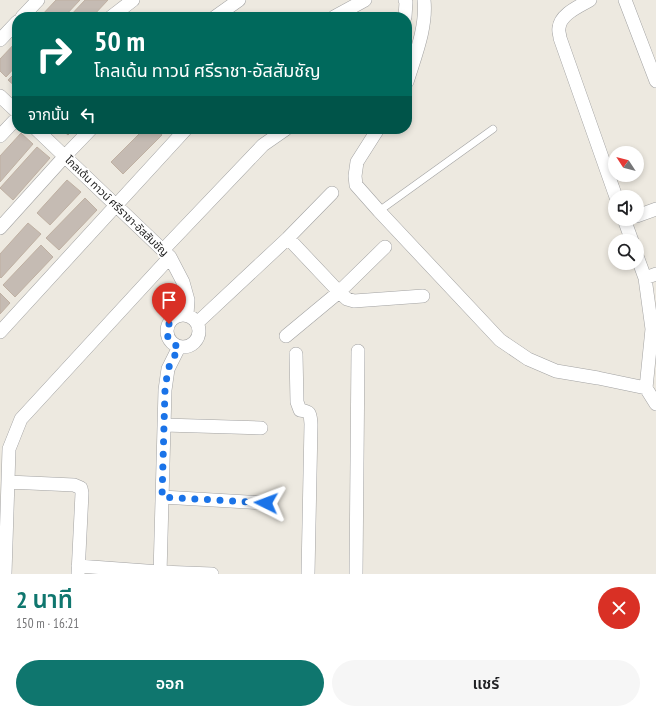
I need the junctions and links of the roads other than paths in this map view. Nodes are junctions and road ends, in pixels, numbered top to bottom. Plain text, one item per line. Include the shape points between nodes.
1 (38, 0) edge
2 (133, 0) edge
3 (239, 0) edge
4 (365, 0) edge
5 (405, 0) edge
6 (424, 0) edge
7 (590, 0) edge
8 (625, 0) edge
9 (27, 12) edge
10 (117, 12) edge
11 (222, 12) edge
12 (343, 12) edge
13 (406, 12) edge
14 (12, 27) edge
15 (0, 40) edge
16 (412, 65) edge
17 (656, 81) edge
18 (0, 96) edge
19 (12, 107) edge
20 (12, 123) edge
21 (493, 129) dead end
22 (41, 134) edge
23 (86, 134) edge
24 (181, 134) edge
25 (279, 134) edge
26 (375, 134) edge
27 (0, 136) edge
28 (65, 156) junction
29 (614, 190) edge
30 (332, 193) dead end
31 (116, 205) junction
32 (656, 209) edge
33 (379, 211) junction
34 (644, 213) edge
35 (0, 228) edge
36 (288, 238) junction
37 (385, 247) dead end
38 (167, 253) junction
39 (644, 267) edge
40 (650, 276) edge
41 (339, 292) junction
42 (422, 296) dead end
43 (192, 319) junction
44 (0, 332) edge
45 (286, 336) dead end
46 (179, 347) junction
47 (358, 351) dead end
48 (296, 354) dead end
49 (646, 388) junction
50 (656, 404) edge
51 (164, 425) junction
52 (261, 428) dead end
53 (8, 482) junction
54 (162, 497) junction
55 (266, 503) dead end
56 (78, 570) edge
57 (160, 573) edge
58 (4, 574) edge
59 (212, 574) edge
60 (308, 574) edge
61 (356, 574) edge

1 - 9 street
2 - 10 street
3 - 11 street
4 - 12 street
5 - 13 street
6 - 16 street via 422,31
7 - 29 street via 563,18 559,27 560,38
8 - 17 street
14 - 15 street
18 - 19 street
20 - 27 street
21 - 33 lane
22 - 28 street, โกลเด้น ทาวน์ ศรีราชา-อัสสัมชัญ
23 - 28 street
24 - 31 street
25 - 38 street via 263,145
26 - 33 street via 357,162 355,176 356,184
28 - 31 street, โกลเด้น ทาวน์ ศรีราชา-อัสสัมชัญ
28 - 35 street
30 - 36 street
31 - 38 street, โกลเด้น ทาวน์ ศรีราชา-อัสสัมชัญ
31 - 44 street
32 - 34 street
33 - 49 street via 500,340 528,359 556,371
36 - 41 street
36 - 43 street
37 - 41 street
38 - 43 street, โกลเด้น ทาวน์ ศรีราชา-อัสสัมชัญ via 183,282
38 - 53 street via 21,419 9,449
39 - 40 street
40 - 49 street via 652,329
41 - 42 street via 354,301
41 - 45 street
43 - 46 street via 200,332 198,339 186,347
43 - 46 street via 180,315 173,318 169,324 168,338 172,344
46 - 51 street via 168,369
47 - 61 street
48 - 60 street via 297,402 300,410 310,413 311,424
49 - 50 street
51 - 52 street
51 - 54 street
53 - 56 street via 74,484 81,488
53 - 58 street
54 - 55 street
54 - 57 street
56 - 57 street
57 - 59 street

